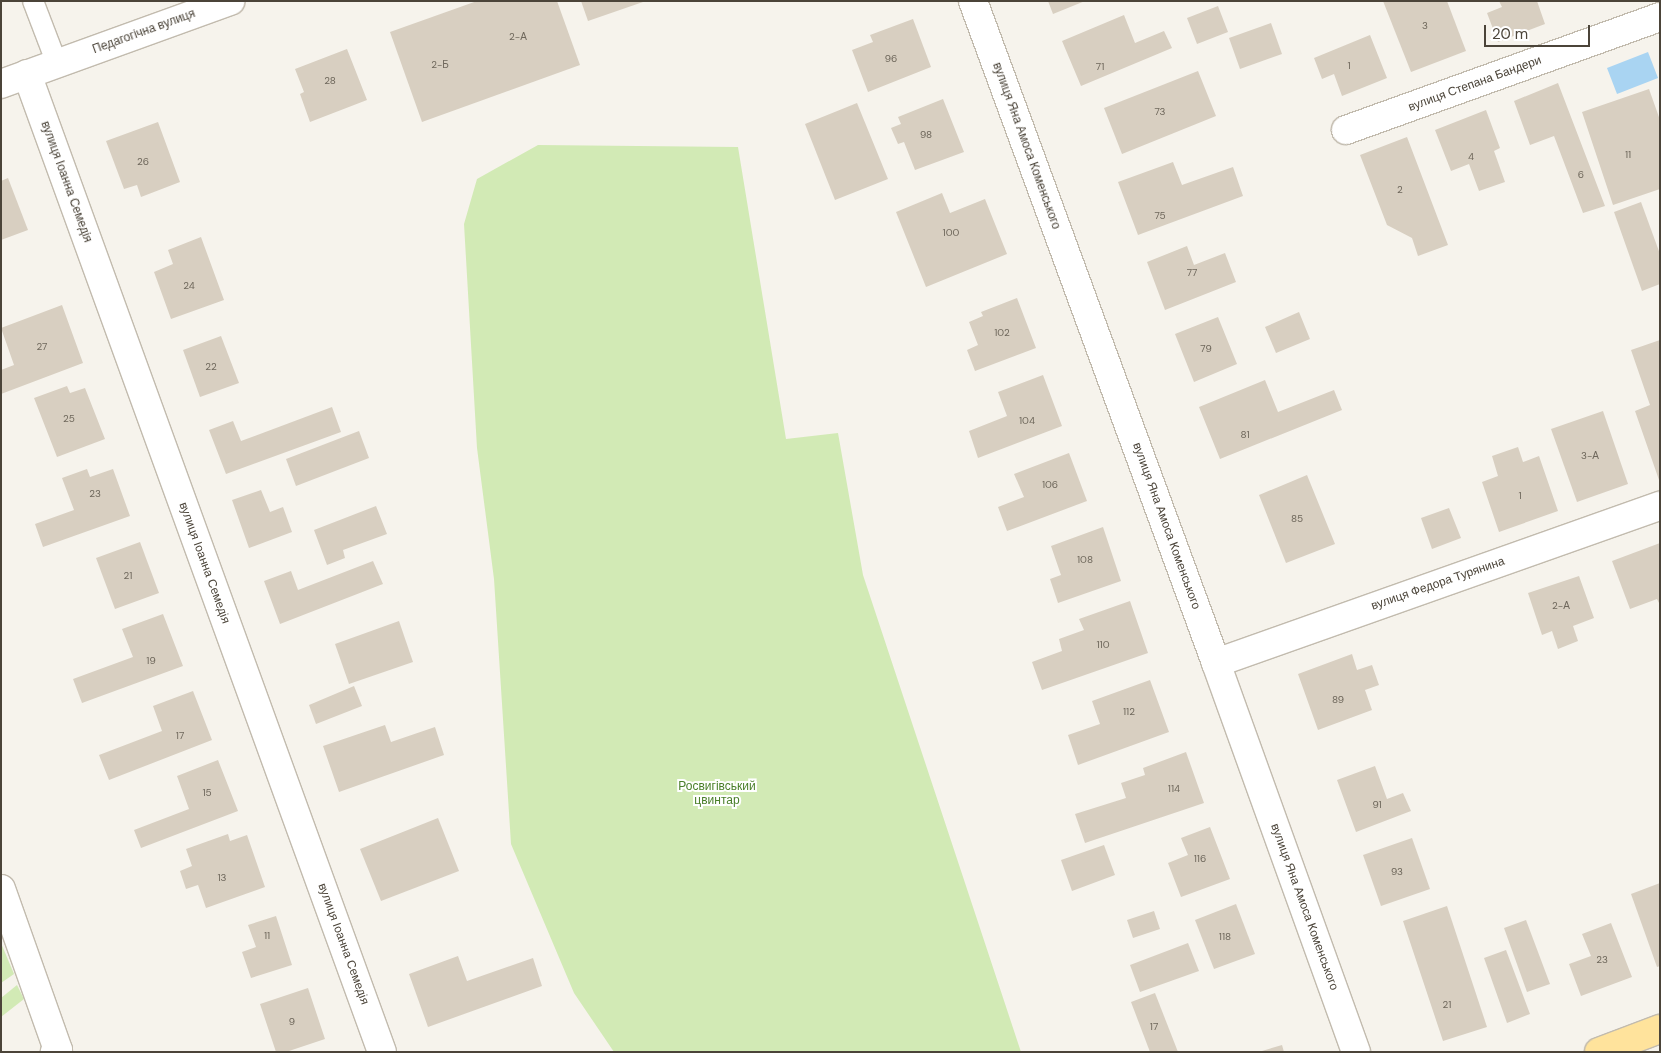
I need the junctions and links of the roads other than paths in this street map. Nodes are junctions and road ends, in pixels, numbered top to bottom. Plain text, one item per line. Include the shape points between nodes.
1 (33, 1) edge
2 (230, 1) edge
3 (973, 1) edge
4 (1660, 17) edge
5 (57, 64) junction
6 (27, 74) junction
7 (1, 84) edge
8 (1346, 130) dead end
9 (1660, 506) edge
10 (1216, 662) junction
11 (1, 889) edge
12 (1660, 1030) edge
13 (57, 1051) edge
14 (382, 1052) edge
15 (1356, 1052) edge
16 (1599, 1052) edge

1 - 5 lane
2 - 5 street, Педагогічна вулиця
3 - 10 street, вулиця Яна Амоса Коменського
4 - 8 street, вулиця Степана Бандери
5 - 6 street, Педагогічна вулиця
6 - 7 street, Педагогічна вулиця
6 - 14 street, вулиця Іоанна Семедія
9 - 10 street, вулиця Федора Турянина
10 - 15 street, вулиця Яна Амоса Коменського
11 - 13 street
12 - 16 main road

